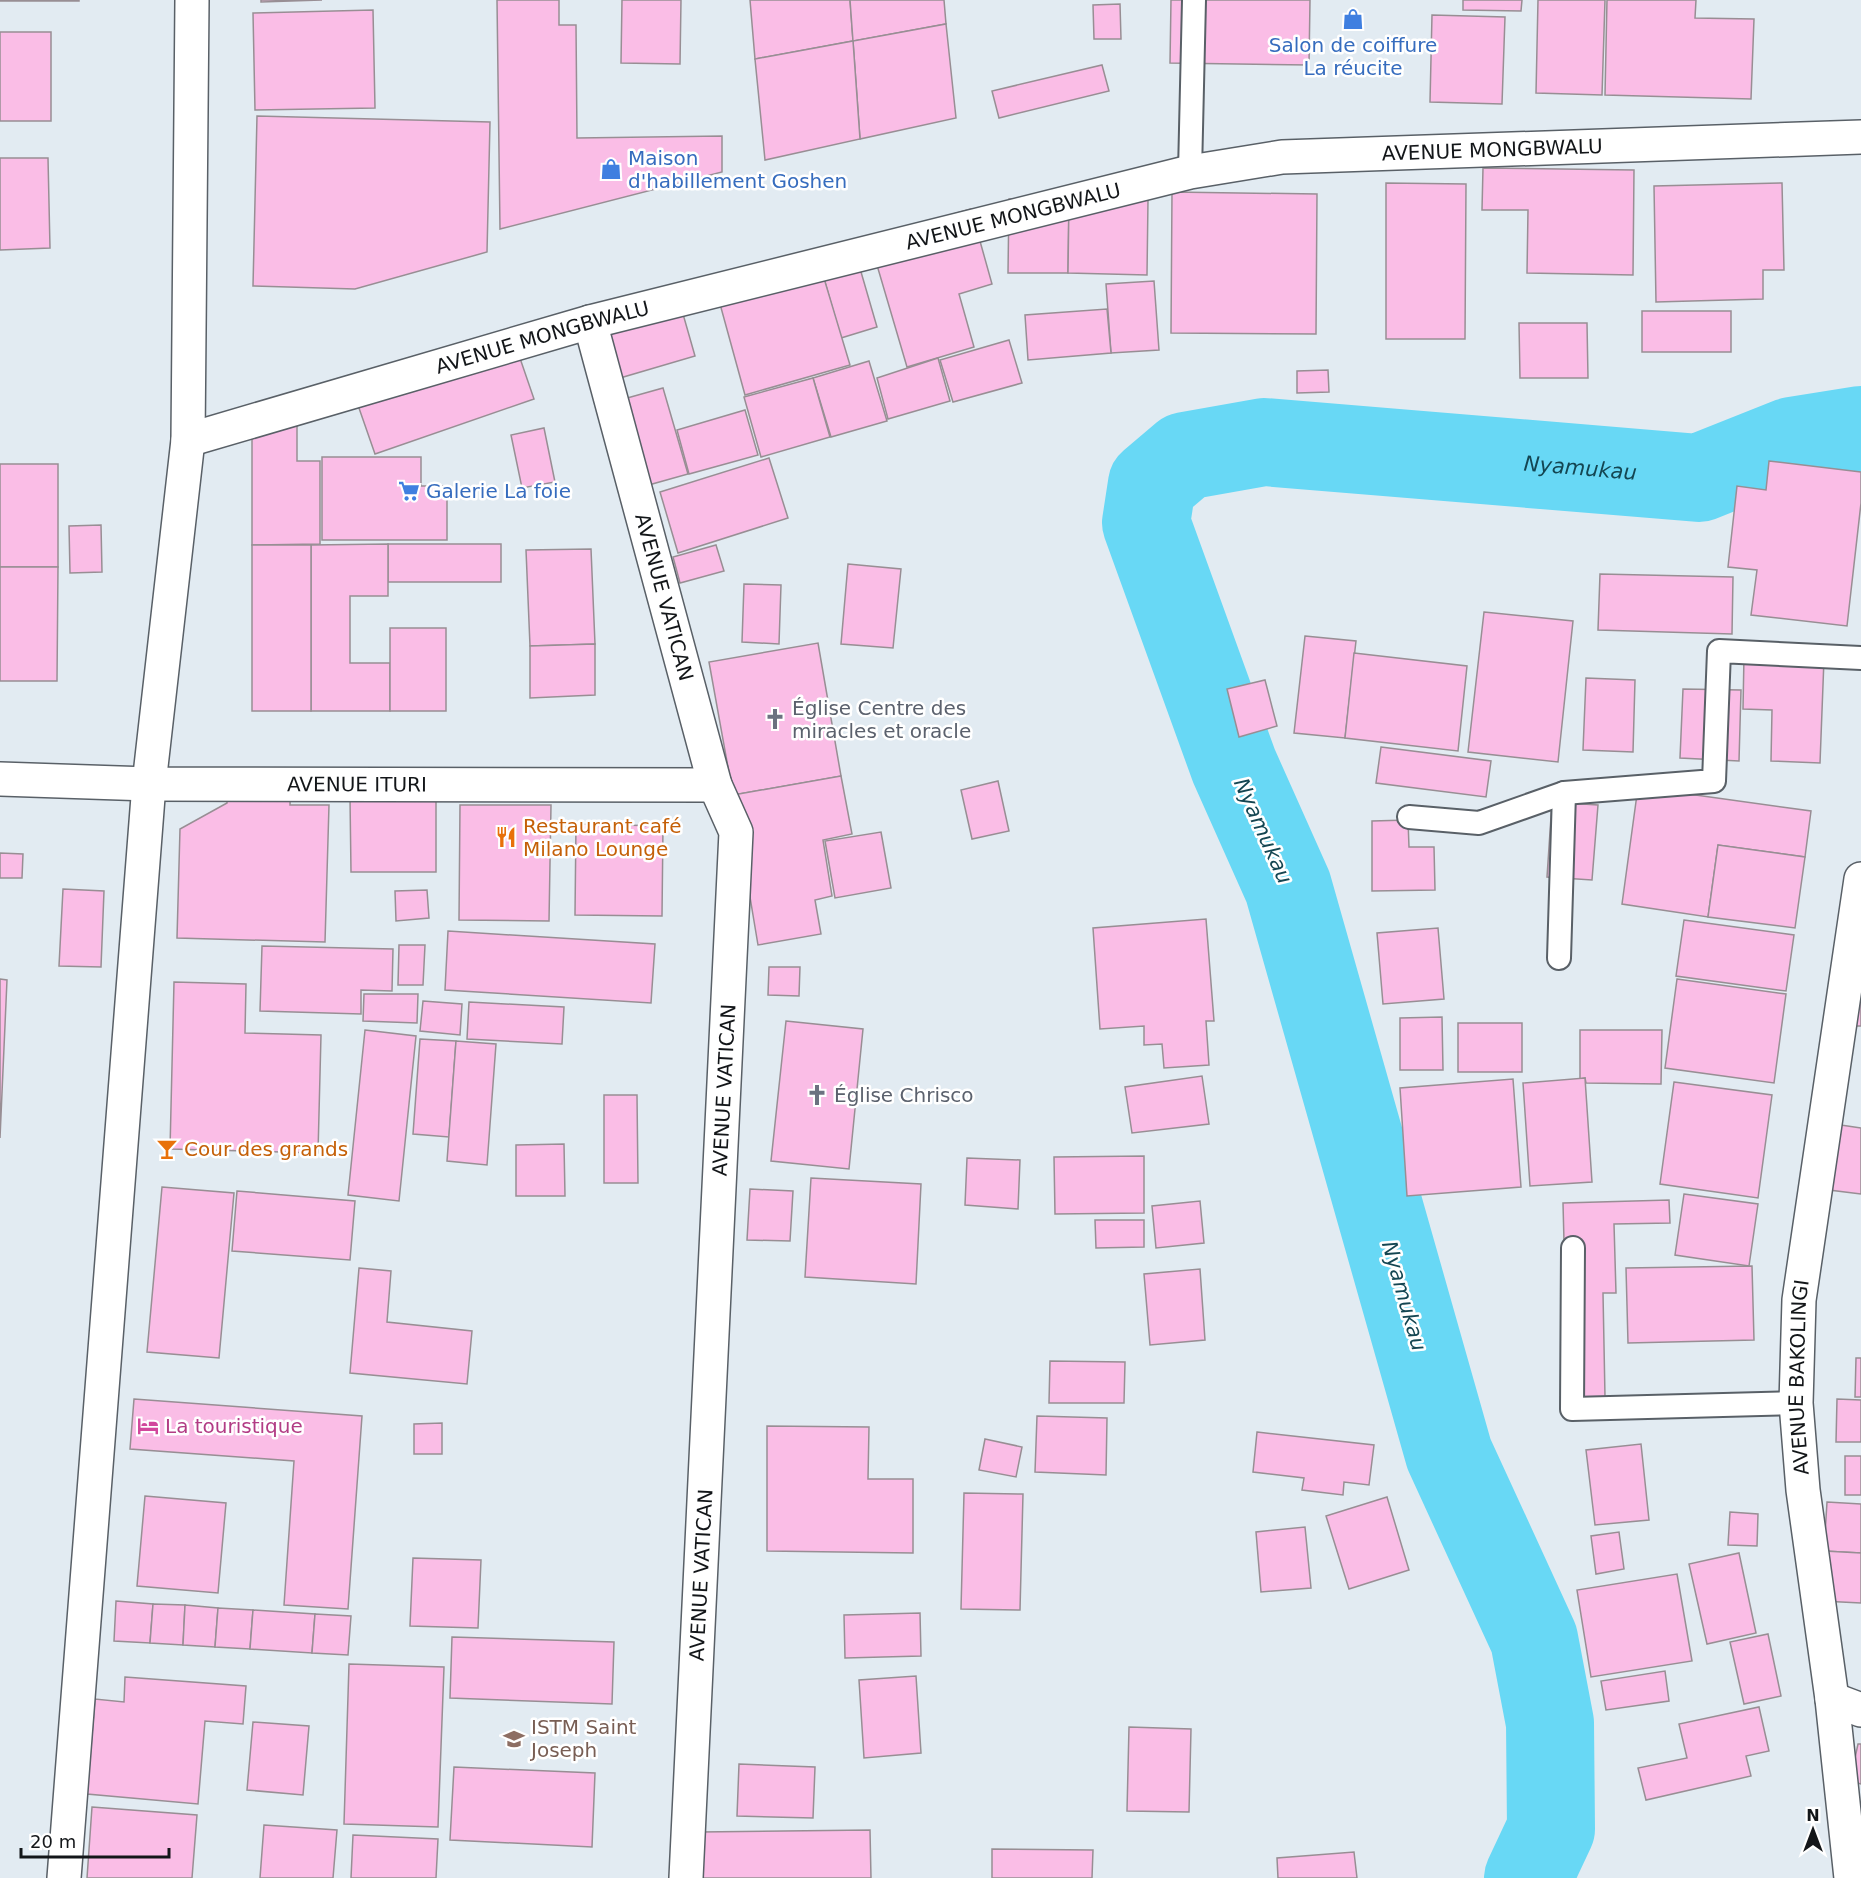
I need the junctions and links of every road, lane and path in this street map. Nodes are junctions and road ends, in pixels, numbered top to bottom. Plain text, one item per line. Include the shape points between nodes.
1 (192, 0) edge
2 (1194, 0) edge
3 (1861, 138) edge
4 (1191, 172) junction
5 (590, 322) junction
6 (188, 440) junction
7 (1861, 658) edge
8 (0, 779) edge
9 (149, 784) junction
10 (715, 785) junction
11 (1564, 793) junction
12 (1409, 817) dead end
13 (1861, 879) edge
14 (1559, 958) dead end
15 (1573, 1248) dead end
16 (1796, 1403) junction
17 (1846, 1704) edge
18 (64, 1878) edge
19 (686, 1878) edge
20 (1851, 1878) edge

1 - 6 street
2 - 4 lane
3 - 4 street, AVENUE MONGBWALU via 1282,157
4 - 5 street, AVENUE MONGBWALU
5 - 6 street, AVENUE MONGBWALU
5 - 10 street, AVENUE VATICAN
6 - 9 street
7 - 11 lane via 1719,651 1714,781
8 - 9 street, AVENUE ITURI
9 - 10 street, AVENUE ITURI
9 - 18 street
10 - 19 street, AVENUE VATICAN via 736,832
11 - 12 lane via 1479,824
11 - 14 lane
13 - 16 street, AVENUE BAKOLINGI via 1799,1299
15 - 16 lane via 1572,1409
16 - 17 street, AVENUE BAKOLINGI via 1803,1490
17 - 20 street, AVENUE BAKOLINGI

